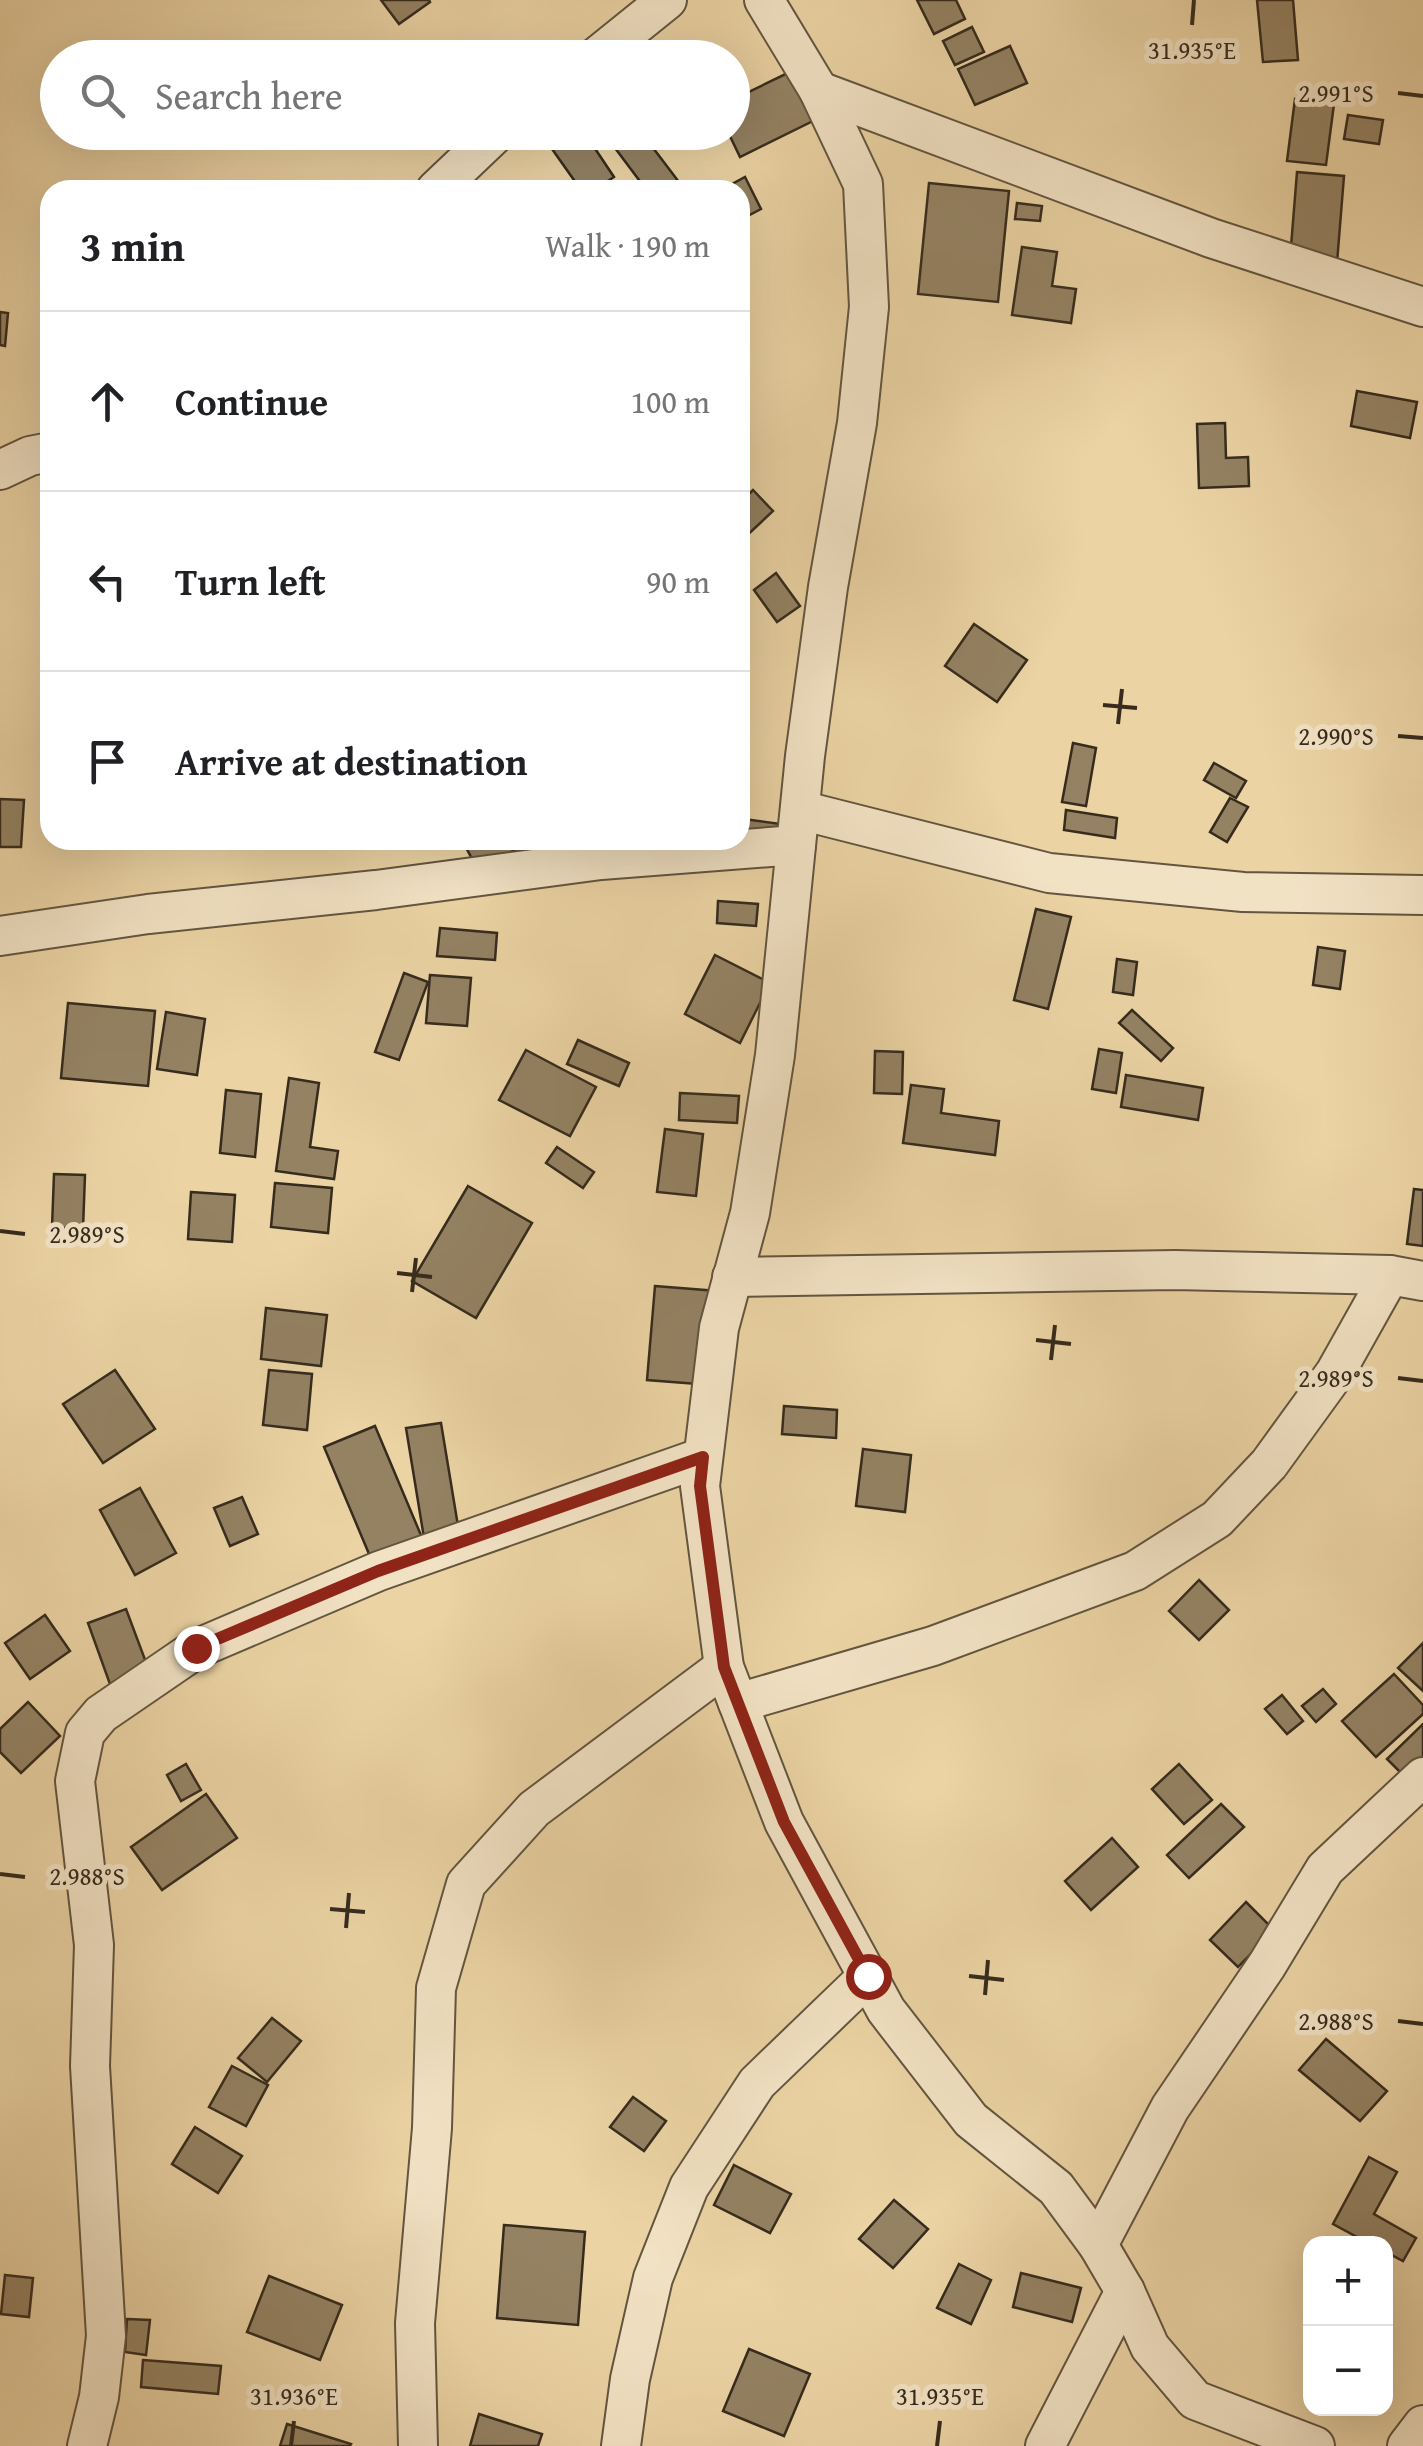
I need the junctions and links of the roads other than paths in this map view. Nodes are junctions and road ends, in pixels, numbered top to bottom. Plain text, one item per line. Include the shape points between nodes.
1 (668, 0) edge
2 (764, 0) edge
3 (618, 40) edge
4 (819, 92) junction
5 (479, 150) edge
6 (447, 180) edge
7 (1423, 307) edge
8 (40, 454) edge
9 (0, 470) edge
10 (798, 828) junction
11 (750, 836) edge
12 (663, 850) edge
13 (1423, 895) edge
14 (0, 936) edge
15 (732, 1277) junction
16 (1406, 1278) edge
17 (703, 1457) junction
18 (724, 1667) junction
19 (738, 1703) junction
20 (1423, 1777) edge
21 (868, 1976) junction
22 (1098, 2244) junction
23 (1125, 2291) junction
24 (1423, 2425) edge
25 (87, 2446) edge
26 (418, 2446) edge
27 (620, 2446) edge
28 (1045, 2446) edge
29 (1315, 2446) edge
30 (1407, 2446) edge

1 - 3 street
2 - 4 street
4 - 7 street via 1210,238
4 - 10 street via 863,184 869,307
5 - 6 street
8 - 9 street
10 - 11 street
10 - 13 street via 1049,873 1243,892
10 - 15 street via 774,1054 750,1213
12 - 14 street
15 - 16 street via 1156,1270
15 - 17 street
16 - 19 street via 1269,1464 1217,1519 1135,1570 933,1646
17 - 18 street via 700,1486
17 - 25 street via 378,1571 196,1648 101,1714 85,1733 76,1781 94,1945 90,2066 106,2336
18 - 19 street
18 - 26 street via 534,1809 466,1884 436,1988 432,2128 414,2323
19 - 21 street via 784,1822
20 - 22 street via 1325,1870 1170,2108
21 - 22 street via 886,2010 972,2120 1056,2188
21 - 27 street via 757,2083 688,2187 653,2278
22 - 23 street
23 - 28 street
23 - 29 street via 1150,2347 1195,2400
24 - 30 street

